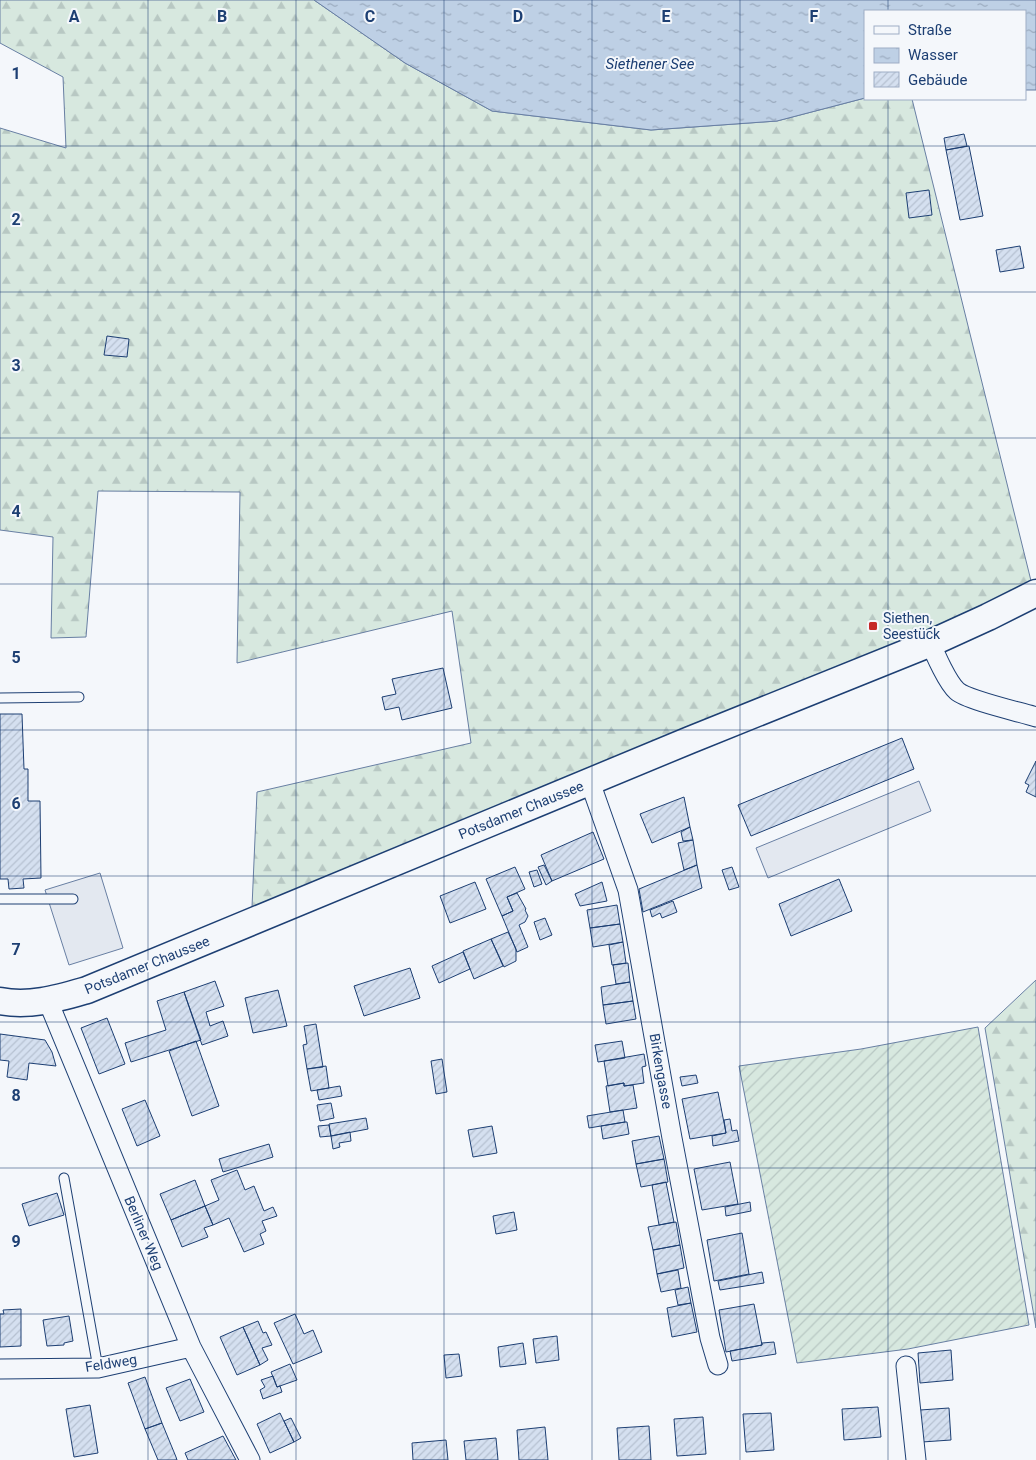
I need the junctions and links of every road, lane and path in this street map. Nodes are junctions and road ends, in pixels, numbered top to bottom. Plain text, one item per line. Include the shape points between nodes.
1 (1036, 593) edge
2 (931, 643) junction
3 (79, 697) dead end
4 (0, 698) edge
5 (1036, 717) edge
6 (590, 782) junction
7 (0, 899) edge
8 (73, 900) dead end
9 (0, 1001) edge
10 (48, 1001) junction
11 (64, 1178) dead end
12 (191, 1347) junction
13 (718, 1365) dead end
14 (906, 1366) dead end
15 (98, 1368) junction
16 (0, 1369) edge
17 (250, 1460) edge
18 (916, 1460) edge

1 - 2 main road, Potsdamer Chaussee
2 - 5 street via 937,660 958,692
2 - 6 main road, Potsdamer Chaussee
3 - 4 lane
6 - 10 main road, Potsdamer Chaussee via 87,990
6 - 13 street, Birkengasse via 628,890 672,1138
7 - 8 lane
9 - 10 main road, Potsdamer Chaussee
10 - 12 street, Berliner Weg
11 - 15 lane
12 - 15 street, Feldweg
12 - 17 street, Berliner Weg
14 - 18 street
15 - 16 street, Feldweg

